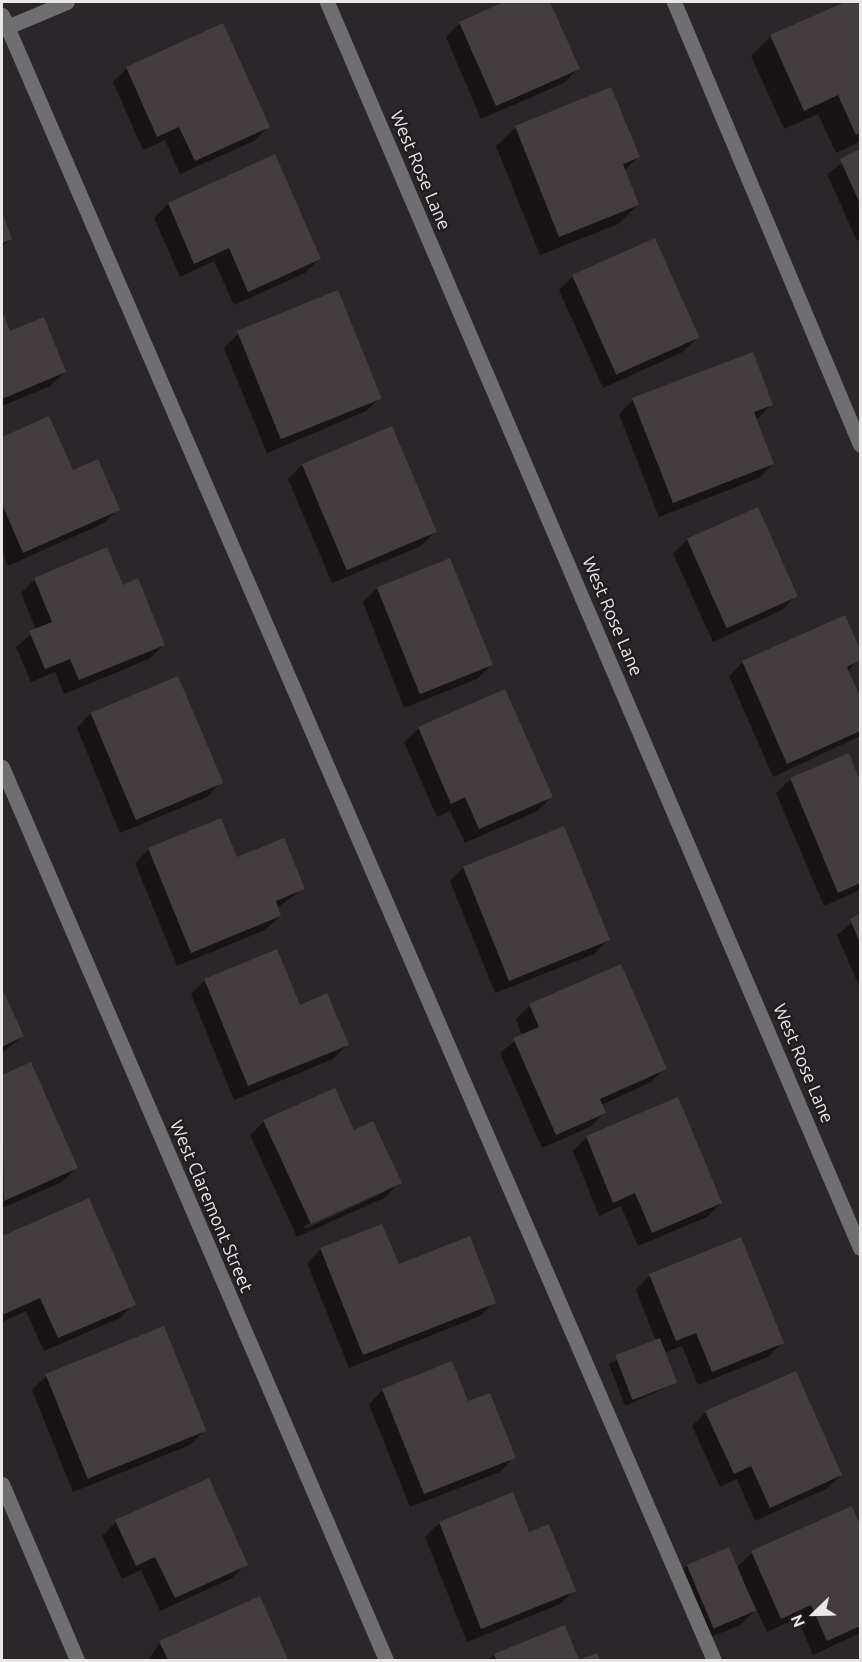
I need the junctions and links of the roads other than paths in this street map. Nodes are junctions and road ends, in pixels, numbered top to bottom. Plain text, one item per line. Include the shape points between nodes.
1 (67, 2) edge
2 (327, 2) edge
3 (674, 2) edge
4 (3, 24) edge
5 (861, 445) edge
6 (2, 767) edge
7 (861, 1248) edge
8 (2, 1484) edge
9 (77, 1660) edge
10 (386, 1660) edge
11 (714, 1660) edge

1 - 4 street
2 - 7 street, West Rose Lane
3 - 5 street
4 - 11 street
6 - 10 street, West Claremont Street
8 - 9 street

